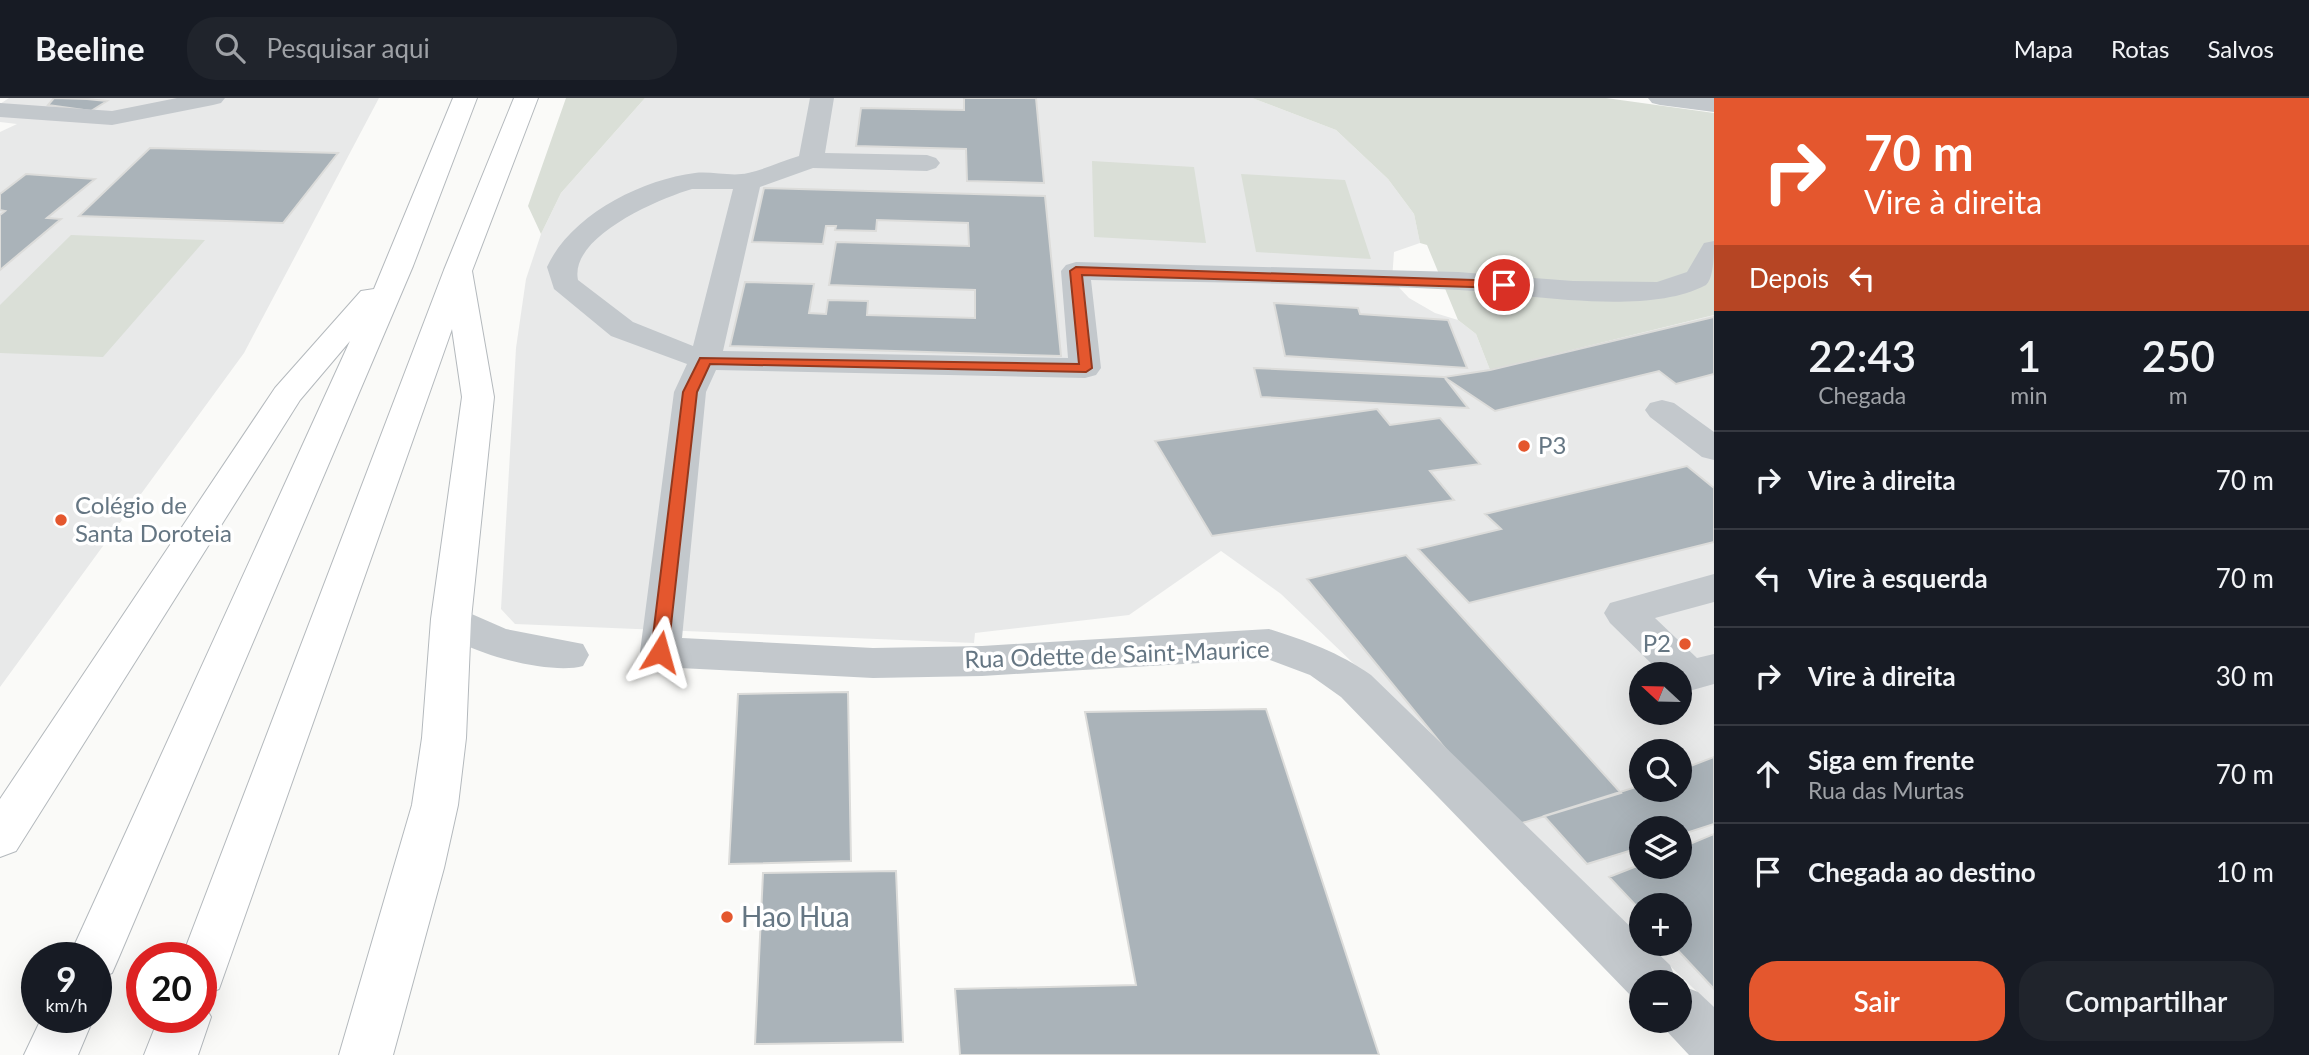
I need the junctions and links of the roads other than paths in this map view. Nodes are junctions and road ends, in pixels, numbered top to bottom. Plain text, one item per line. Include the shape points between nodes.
1 (92, 98) edge
2 (465, 98) edge
3 (526, 98) edge
4 (822, 98) edge
5 (1660, 98) edge
6 (206, 100) edge
7 (1714, 105) edge
8 (0, 110) edge
9 (811, 160) junction
10 (927, 163) dead end
11 (748, 182) junction
12 (1714, 248) edge
13 (398, 266) junction
14 (458, 271) junction
15 (705, 360) junction
16 (1662, 410) dead end
17 (1714, 449) edge
18 (1714, 588) edge
19 (451, 619) junction
20 (569, 655) dead end
21 (1714, 669) edge
22 (0, 837) edge
23 (101, 942) edge
24 (213, 942) edge
25 (1640, 970) edge
26 (1692, 1021) edge
27 (61, 1033) edge
28 (179, 1033) edge
29 (1714, 1044) edge
30 (51, 1055) edge
31 (171, 1055) edge
32 (366, 1055) edge

1 - 6 street
2 - 13 highway
3 - 14 highway
4 - 9 street
5 - 7 street
6 - 8 street via 112,118
9 - 10 street
9 - 11 street
11 - 15 street
11 - 15 street via 704,180 663,190 588,229 560,267 564,283 622,328
12 - 15 street via 1698,278 1660,291 1076,271 1086,368
13 - 22 highway via 287,395
13 - 23 highway
14 - 19 highway via 478,397
14 - 24 highway
15 - 25 street, Rua Odette de Saint-Maurice via 690,392 660,652 873,663 1269,644 1325,664 1356,686
16 - 17 street
18 - 21 street via 1624,613 1689,675
19 - 20 street via 499,645
19 - 32 highway via 435,805
26 - 29 street
27 - 30 highway
28 - 31 highway

